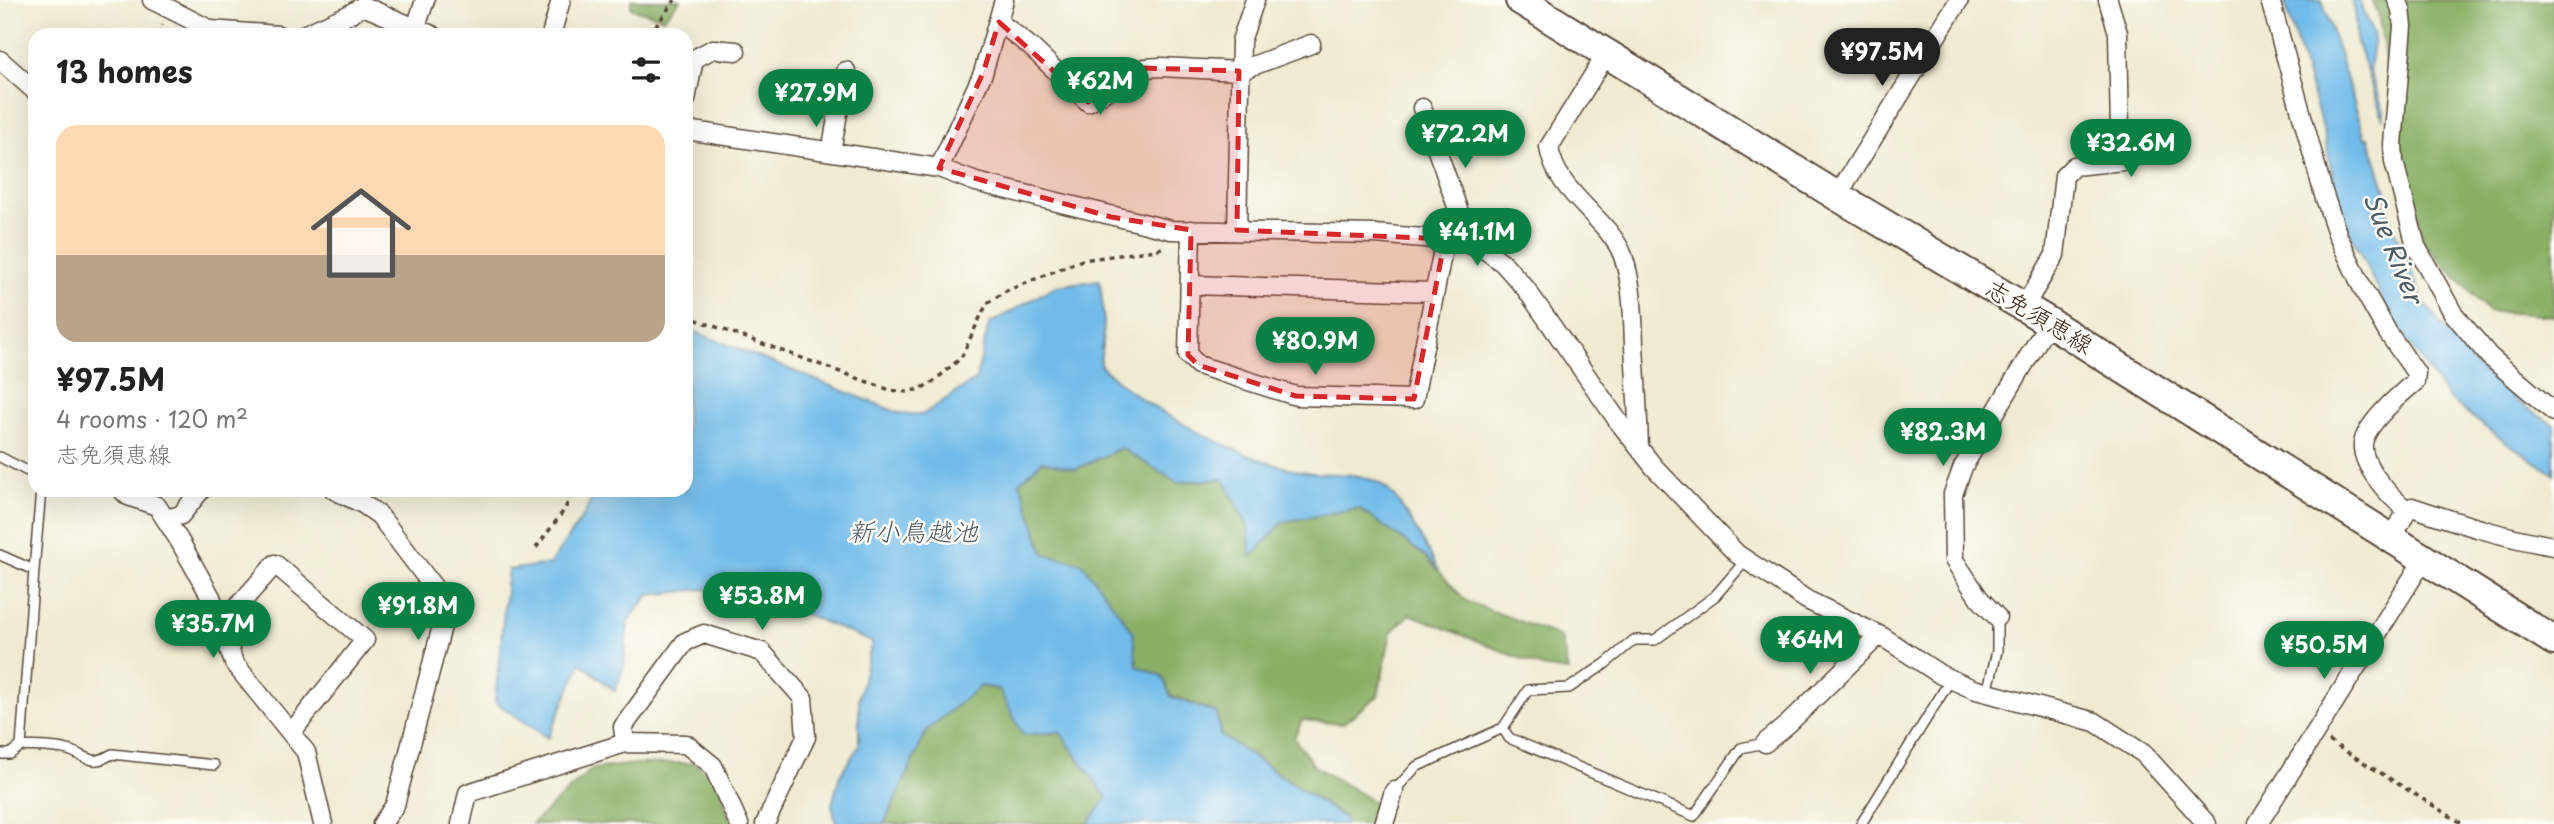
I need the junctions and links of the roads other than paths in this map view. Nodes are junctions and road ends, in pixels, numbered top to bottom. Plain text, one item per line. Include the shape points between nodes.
1 (152, 0) edge
2 (425, 0) edge
3 (561, 0) edge
4 (1004, 0) edge
5 (1255, 0) edge
6 (1520, 0) edge
7 (1959, 0) edge
8 (2108, 0) edge
9 (2270, 0) edge
10 (2397, 0) edge
11 (363, 3) edge
12 (999, 22) junction
13 (207, 28) edge
14 (319, 28) edge
15 (417, 28) edge
16 (424, 28) edge
17 (553, 28) edge
18 (1311, 44) dead end
19 (736, 51) dead end
20 (1607, 52) junction
21 (0, 60) edge
22 (693, 65) edge
23 (846, 71) dead end
24 (1239, 71) junction
25 (28, 85) edge
26 (1422, 108) dead end
27 (693, 131) edge
28 (831, 151) junction
29 (939, 168) junction
30 (1837, 196) junction
31 (1191, 230) junction
32 (1237, 230) junction
33 (1445, 239) junction
34 (1467, 243) junction
35 (1190, 285) junction
36 (1435, 292) junction
37 (2024, 307) junction
38 (2049, 322) junction
39 (2554, 412) edge
40 (1639, 448) junction
41 (0, 457) edge
42 (28, 471) edge
43 (40, 497) edge
44 (131, 497) edge
45 (195, 497) edge
46 (348, 497) edge
47 (2407, 510) junction
48 (166, 519) junction
49 (2392, 539) junction
50 (2554, 545) edge
51 (0, 555) edge
52 (2424, 559) junction
53 (1746, 560) junction
54 (34, 570) junction
55 (218, 616) junction
56 (1997, 617) joint
57 (1879, 635) junction
58 (2554, 641) edge
59 (1951, 679) junction
60 (1987, 693) junction
61 (1503, 728) junction
62 (291, 733) junction
63 (625, 743) junction
64 (1765, 743) joint
65 (21, 746) junction
66 (0, 754) edge
67 (214, 765) dead end
68 (1394, 791) joint
69 (323, 824) edge
70 (382, 824) edge
71 (461, 824) edge
72 (740, 824) edge
73 (765, 824) edge
74 (1384, 824) edge
75 (1861, 824) edge
76 (2207, 824) edge
77 (2258, 824) edge

1 - 13 street
2 - 16 street
3 - 17 street
4 - 12 street
5 - 24 street via 1241,41
6 - 20 main road, 志免須恵線
7 - 30 street
8 - 37 street via 2118,33 2123,161 2074,166 2064,176 2055,256
9 - 47 street via 2338,236 2363,289 2416,373 2415,382 2370,428 2363,443 2380,485
10 - 39 street via 2403,26 2394,162 2416,246 2453,313 2489,356
11 - 14 street
11 - 15 street
12 - 24 street via 1088,102 1145,68
12 - 29 street via 983,73
18 - 24 street
19 - 22 street via 713,49
20 - 30 main road, 志免須恵線
20 - 40 street via 1549,147 1551,162 1622,254 1632,298
21 - 25 street
23 - 28 street
24 - 32 street
26 - 34 street
27 - 28 street
28 - 29 street
29 - 31 street via 976,182 1171,230
30 - 37 main road, 志免須恵線
31 - 32 street
31 - 35 street
32 - 33 street
33 - 34 street
33 - 36 street
34 - 40 street via 1503,263 1526,289
35 - 36 street
35 - 36 street via 1188,355 1198,365 1296,396 1357,399 1414,399
37 - 38 main road, 志免須恵線
38 - 49 main road, 志免須恵線
38 - 56 street via 1963,467 1953,494 1954,560
40 - 53 street
41 - 42 lane
43 - 54 lane
44 - 48 street via 157,506
45 - 48 street via 181,515
46 - 70 street via 379,515 444,601 446,611 395,805
47 - 49 street
47 - 50 street via 2412,507 2516,539
48 - 55 street
49 - 52 main road, 志免須恵線
51 - 54 lane
52 - 58 main road, 志免須恵線
52 - 77 street
53 - 57 street via 1807,600
53 - 61 lane via 1715,596 1655,640 1634,640 1569,688 1528,690
54 - 65 lane
55 - 62 street via 234,663
55 - 62 street via 233,612 275,564 365,640
56 - 60 lane via 1997,651
57 - 59 street
57 - 64 street
59 - 60 street
59 - 75 lane
60 - 76 street via 2095,723 2144,754
61 - 64 lane via 1509,738 1694,816 1741,748
61 - 68 lane via 1416,767
62 - 69 street via 306,752
63 - 71 street via 468,793
63 - 72 street via 686,744 713,766
63 - 73 street via 623,727 685,642 704,634 762,652 803,698 806,737
65 - 66 lane via 10,754
65 - 67 lane via 71,751 82,758 101,760 112,754
68 - 74 street

